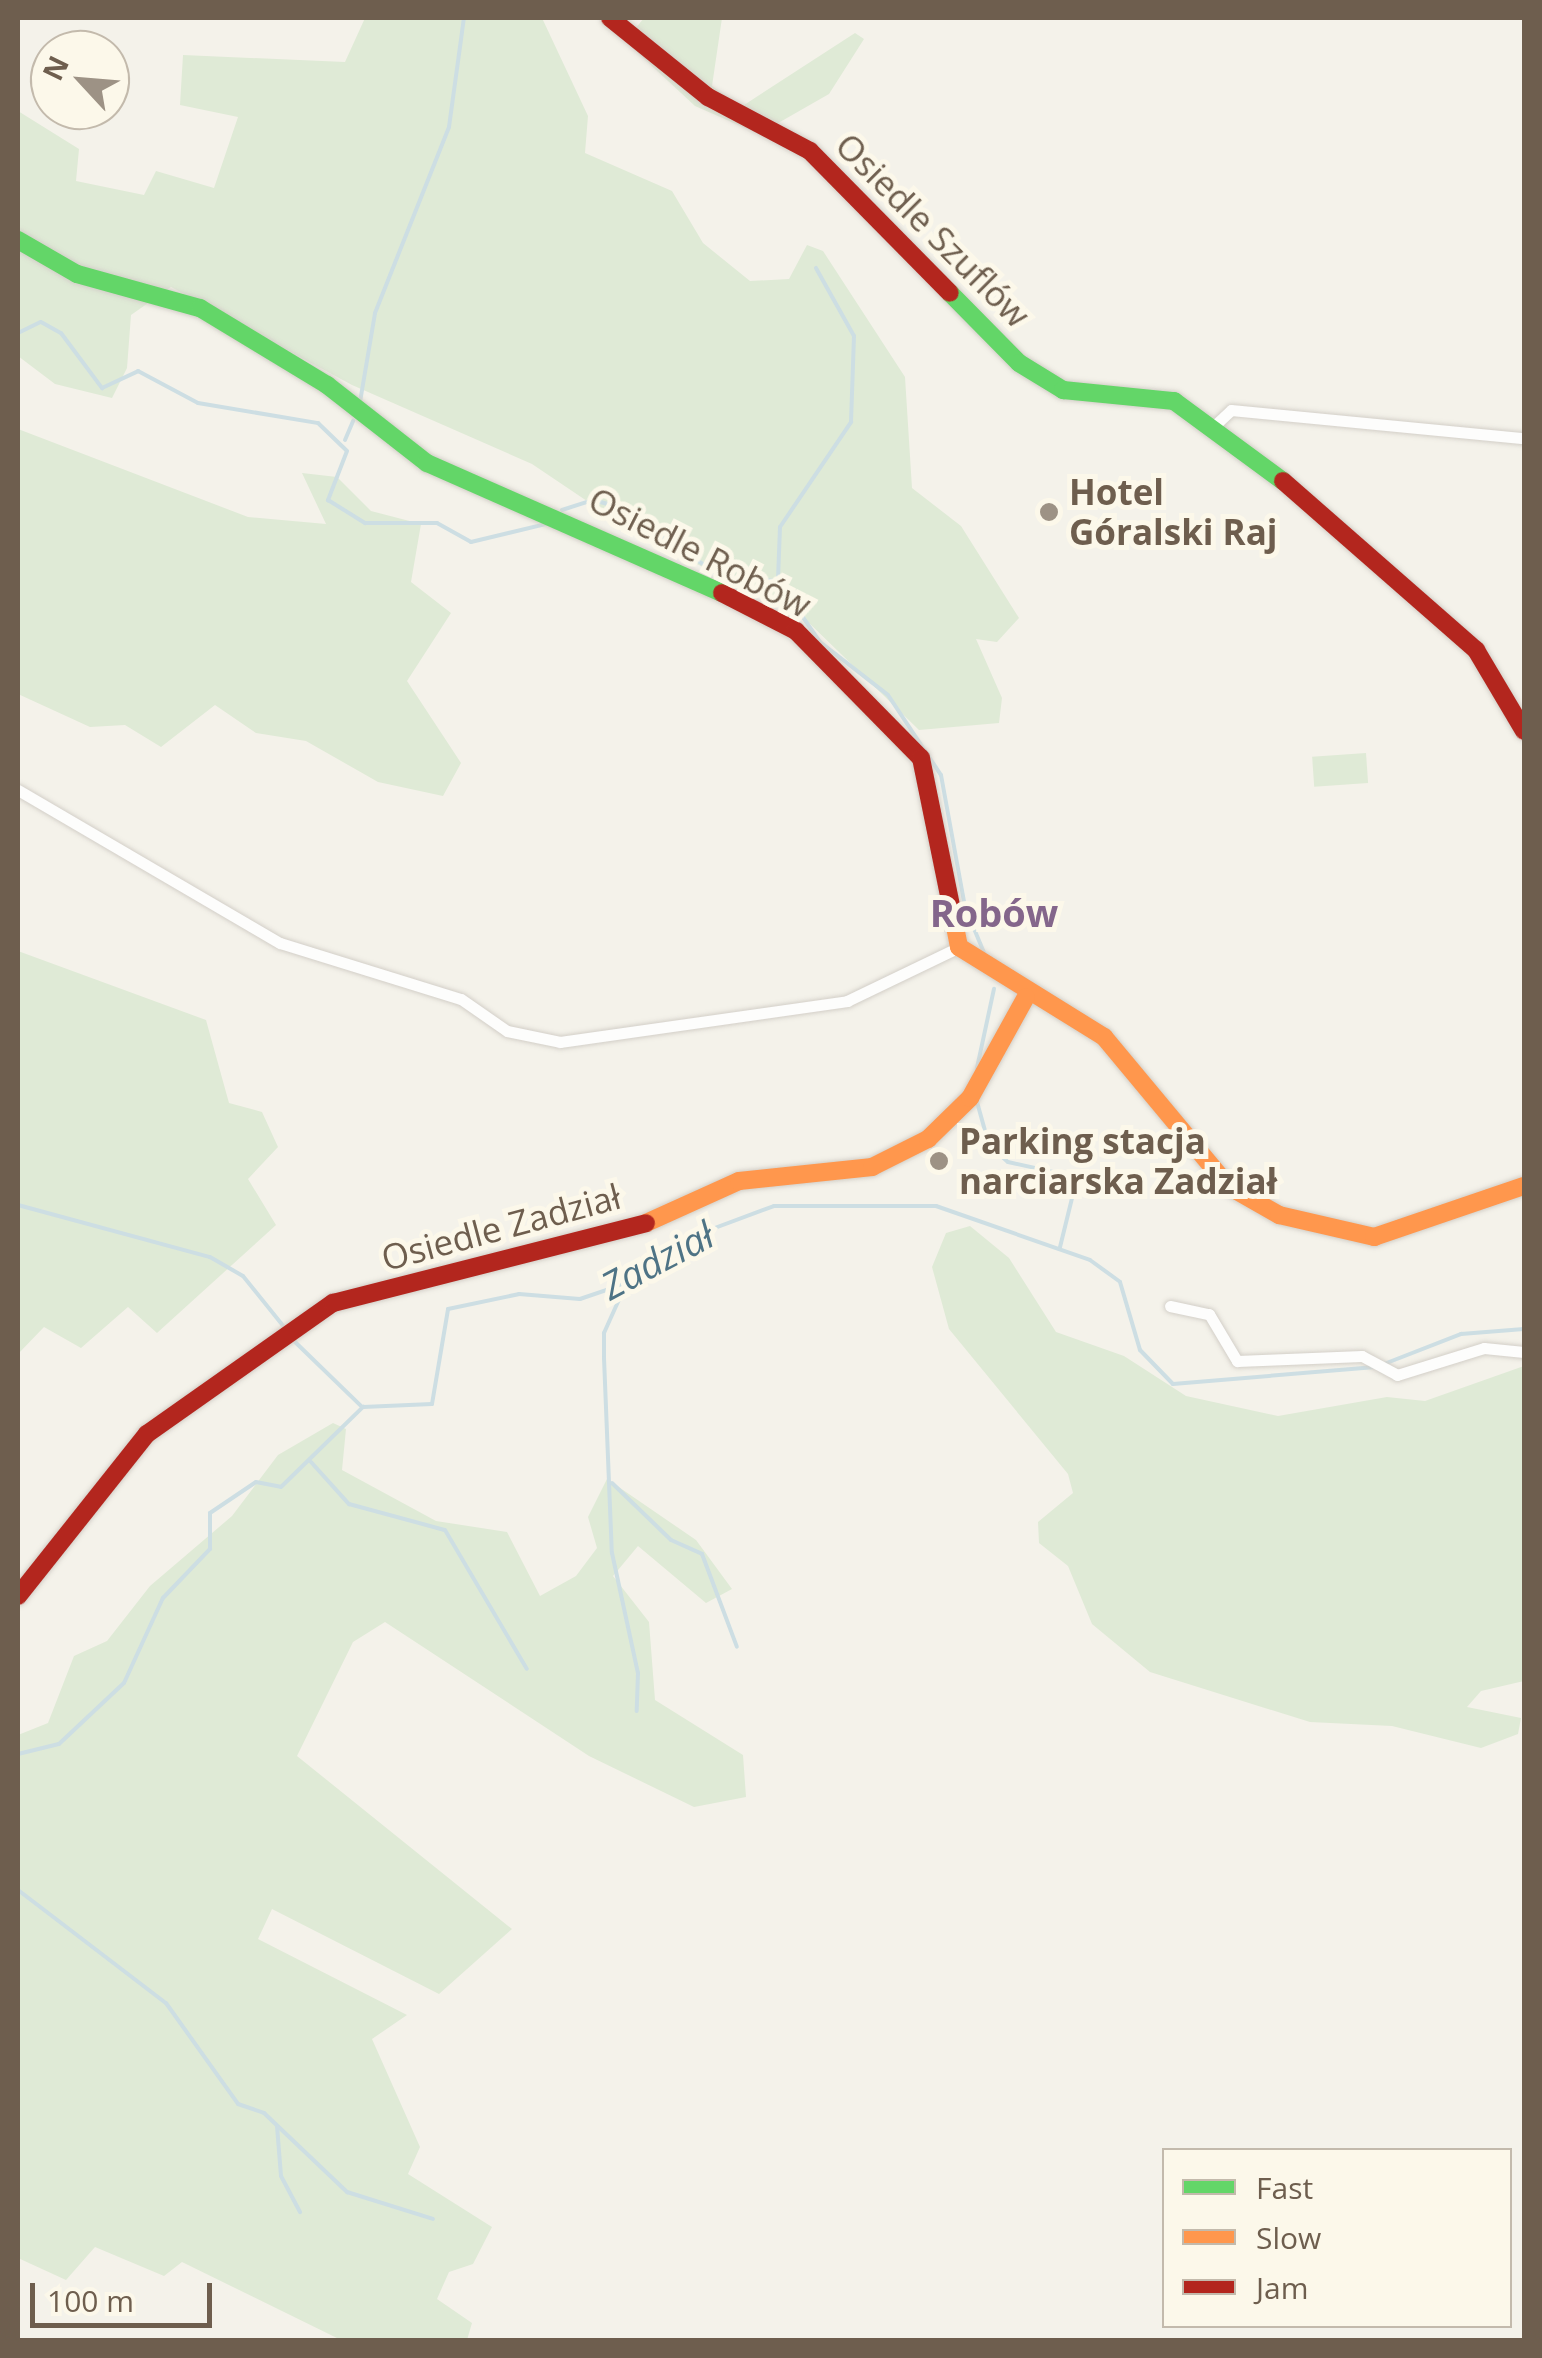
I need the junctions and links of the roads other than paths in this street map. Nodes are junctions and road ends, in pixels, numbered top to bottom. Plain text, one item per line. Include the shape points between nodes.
1 (610, 18) edge
2 (18, 240) edge
3 (1214, 426) junction
4 (1524, 438) edge
5 (1524, 732) edge
6 (18, 790) edge
7 (959, 947) junction
8 (1026, 996) junction
9 (1524, 1186) edge
10 (1170, 1306) dead end
11 (1524, 1352) edge
12 (18, 1596) edge

1 - 3 street, Osiedle Szuflów via 708,97 810,152 1019,363 1063,390 1174,402
2 - 7 street, Osiedle Robów via 78,274 200,308 327,385 428,463 616,539 796,631 921,758
3 - 4 street via 1231,410
3 - 5 street, Osiedle Szuflów via 1476,650
6 - 7 street via 280,943 461,999 507,1030 560,1042 847,1001
7 - 8 street
8 - 9 street via 1104,1037 1206,1170 1279,1215 1374,1237
8 - 12 street, Osiedle Zadział via 1000,1032 970,1098 928,1139 872,1167 739,1181 643,1224 333,1303 148,1434
10 - 11 street via 1210,1314 1237,1361 1372,1362 1408,1374 1484,1348

